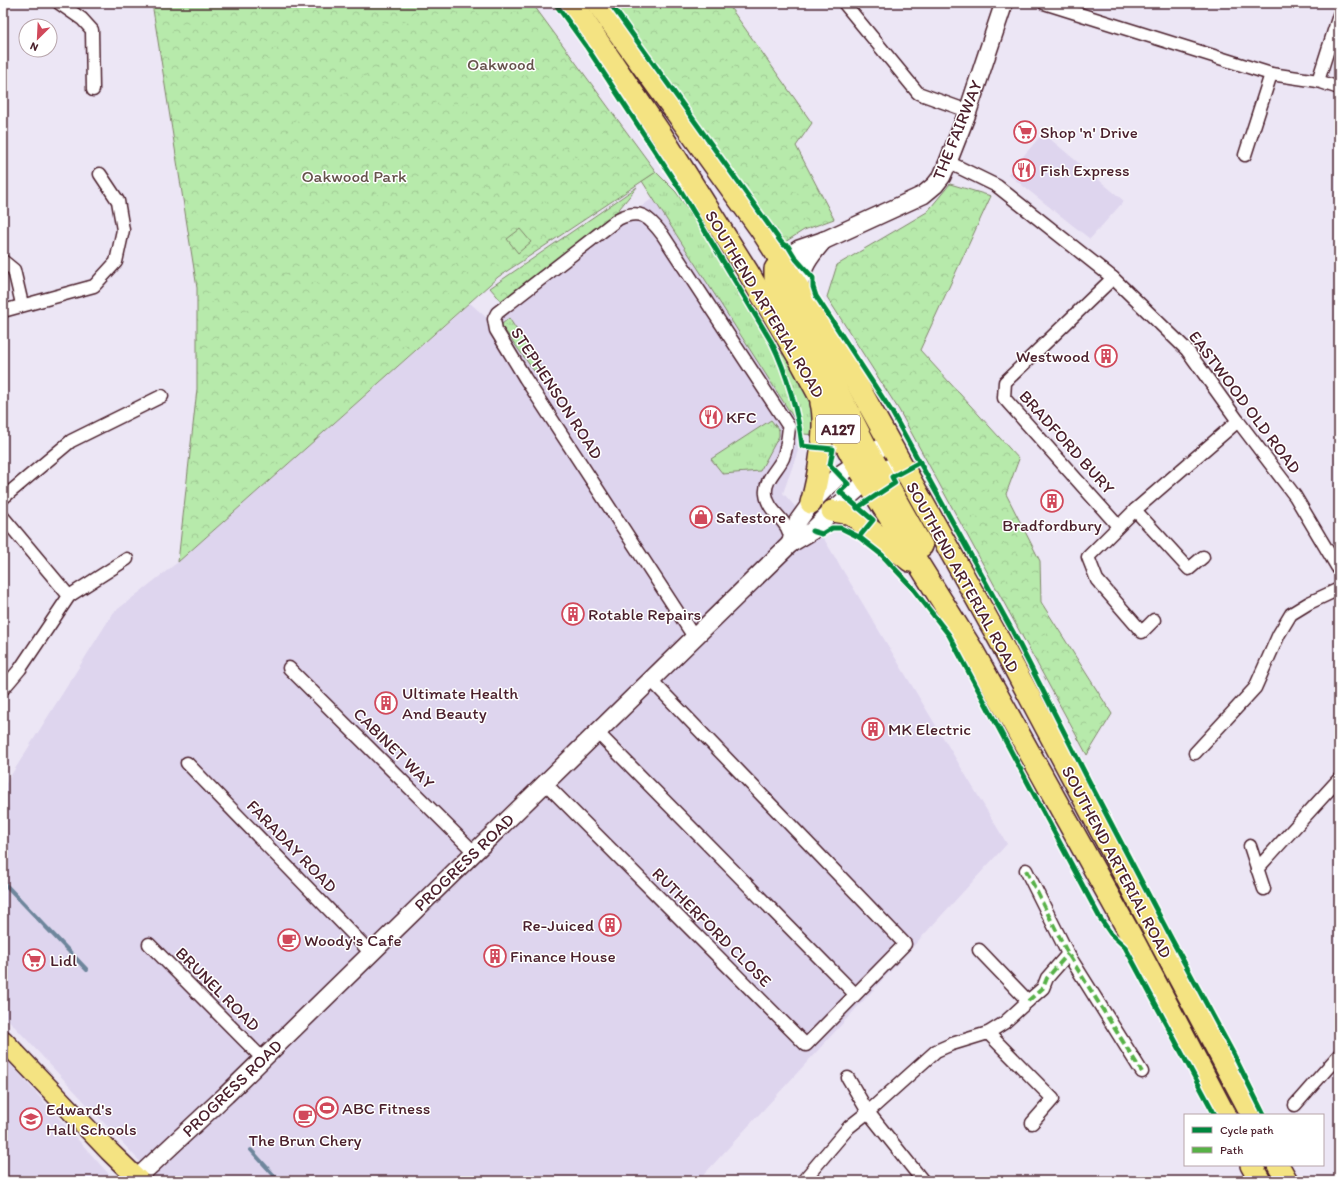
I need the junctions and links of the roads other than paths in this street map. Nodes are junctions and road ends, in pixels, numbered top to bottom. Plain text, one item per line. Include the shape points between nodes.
1 (59, 3) edge
2 (572, 3) edge
3 (597, 3) edge
4 (844, 3) edge
5 (1004, 3) edge
6 (1044, 3) edge
7 (1339, 15) edge
8 (1272, 74) junction
9 (1318, 81) junction
10 (1339, 88) edge
11 (93, 90) dead end
12 (968, 112) junction
13 (1245, 155) dead end
14 (948, 162) junction
15 (100, 174) dead end
16 (824, 240) junction
17 (3, 261) edge
18 (781, 261) junction
19 (1113, 278) junction
20 (800, 290) junction
21 (22, 304) junction
22 (3, 310) edge
23 (819, 395) junction
24 (162, 396) dead end
25 (1238, 421) junction
26 (873, 453) junction
27 (899, 462) junction
28 (873, 477) junction
29 (3, 498) edge
30 (807, 508) junction
31 (1135, 510) junction
32 (832, 511) junction
33 (778, 516) junction
34 (3, 517) edge
35 (1118, 526) junction
36 (790, 544) junction
37 (1203, 557) dead end
38 (127, 559) dead end
39 (1339, 570) edge
40 (924, 573) junction
41 (1339, 588) edge
42 (69, 596) junction
43 (1154, 620) dead end
44 (694, 636) junction
45 (972, 648) junction
46 (289, 668) dead end
47 (651, 680) junction
48 (3, 689) edge
49 (597, 732) junction
50 (1195, 753) dead end
51 (187, 763) dead end
52 (1339, 778) edge
53 (545, 783) junction
54 (1250, 846) dead end
55 (474, 852) junction
56 (1257, 869) junction
57 (1026, 870) dead end
58 (1264, 889) dead end
59 (149, 944) dead end
60 (979, 950) dead end
61 (371, 953) junction
62 (1068, 954) junction
63 (855, 994) junction
64 (1028, 1001) junction
65 (988, 1033) junction
66 (3, 1040) edge
67 (1339, 1055) edge
68 (263, 1059) junction
69 (1142, 1072) dead end
70 (848, 1078) dead end
71 (1295, 1105) dead end
72 (868, 1112) junction
73 (1224, 1114) edge
74 (1251, 1114) edge
75 (1032, 1123) dead end
76 (1252, 1166) edge
77 (1279, 1166) edge
78 (138, 1180) edge
79 (803, 1181) edge
80 (923, 1181) edge
81 (1260, 1181) edge
82 (1287, 1181) edge

1 - 11 street via 82,19 92,30
2 - 23 highway, SOUTHEND ARTERIAL ROAD / A127 via 661,134 748,272
3 - 18 highway, SOUTHEND ARTERIAL ROAD
4 - 12 street via 918,92
5 - 12 street, THE FAIRWAY
6 - 8 street
7 - 9 street
8 - 9 street
8 - 13 street
9 - 10 street
12 - 14 street, THE FAIRWAY
14 - 16 street, THE FAIRWAY via 942,176 923,195
14 - 19 street, EASTWOOD OLD ROAD via 997,186
15 - 21 street via 118,201 123,230 116,262 94,286
16 - 18 street, THE FAIRWAY via 799,249
16 - 20 street, THE FAIRWAY via 804,267 799,281
17 - 21 street via 14,270
18 - 20 highway, SOUTHEND ARTERIAL ROAD
18 - 26 highway via 775,268 776,283
19 - 25 street, EASTWOOD OLD ROAD via 1187,350
19 - 35 street, BRADFORD BURY via 1005,382 1004,398
20 - 26 highway, SOUTHEND ARTERIAL ROAD via 837,348
21 - 22 street
23 - 26 highway, SOUTHEND ARTERIAL ROAD / A127
23 - 30 highway via 823,422 817,483
24 - 29 street via 71,441
25 - 31 street
25 - 39 street, EASTWOOD OLD ROAD via 1295,496
26 - 27 highway, SOUTHEND ARTERIAL ROAD / A127
26 - 28 highway
26 - 30 street, PROGRESS ROAD via 839,475
27 - 28 street, PROGRESS ROAD
27 - 74 highway, SOUTHEND ARTERIAL ROAD / A127 via 1001,643
28 - 32 street, PROGRESS ROAD
28 - 40 highway, SOUTHEND ARTERIAL ROAD
28 - 45 highway via 968,628
30 - 33 street via 792,520
30 - 36 street, PROGRESS ROAD via 798,521
31 - 35 street
31 - 37 street via 1189,569
32 - 36 street, PROGRESS ROAD via 812,531
32 - 40 highway via 856,518
33 - 36 street, STEPHENSON ROAD via 789,529
33 - 44 street, STEPHENSON ROAD via 768,501 766,492 770,477 783,457 789,427 662,234 646,217 637,214 618,219 497,312 494,319 496,330 525,378
34 - 42 street
35 - 43 street via 1088,557 1097,580 1142,632
36 - 44 street, PROGRESS ROAD
38 - 42 street
40 - 45 highway, SOUTHEND ARTERIAL ROAD
41 - 50 street via 1291,614 1279,634 1255,688
42 - 48 street via 20,669
44 - 47 street, PROGRESS ROAD
45 - 73 highway, SOUTHEND ARTERIAL ROAD via 1135,943
46 - 55 street, CABINET WAY
47 - 49 street, PROGRESS ROAD
47 - 63 street, RUTHERFORD CLOSE via 905,944
49 - 53 street, PROGRESS ROAD
49 - 63 street
51 - 61 street, FARADAY ROAD
52 - 56 street
53 - 55 street, PROGRESS ROAD
53 - 63 street, RUTHERFORD CLOSE via 806,1045
54 - 56 street
55 - 61 street, PROGRESS ROAD
56 - 58 street
57 - 62 street
59 - 68 street, BRUNEL ROAD
60 - 64 street
61 - 68 street, PROGRESS ROAD
62 - 64 street via 1047,978 1043,988
62 - 69 street
64 - 65 street via 1004,1023
65 - 72 street via 936,1051
65 - 75 street via 1053,1099
66 - 78 main road
67 - 71 street
68 - 78 street, PROGRESS ROAD
70 - 72 street
72 - 79 street via 849,1127
72 - 80 street
76 - 81 highway
77 - 82 highway

